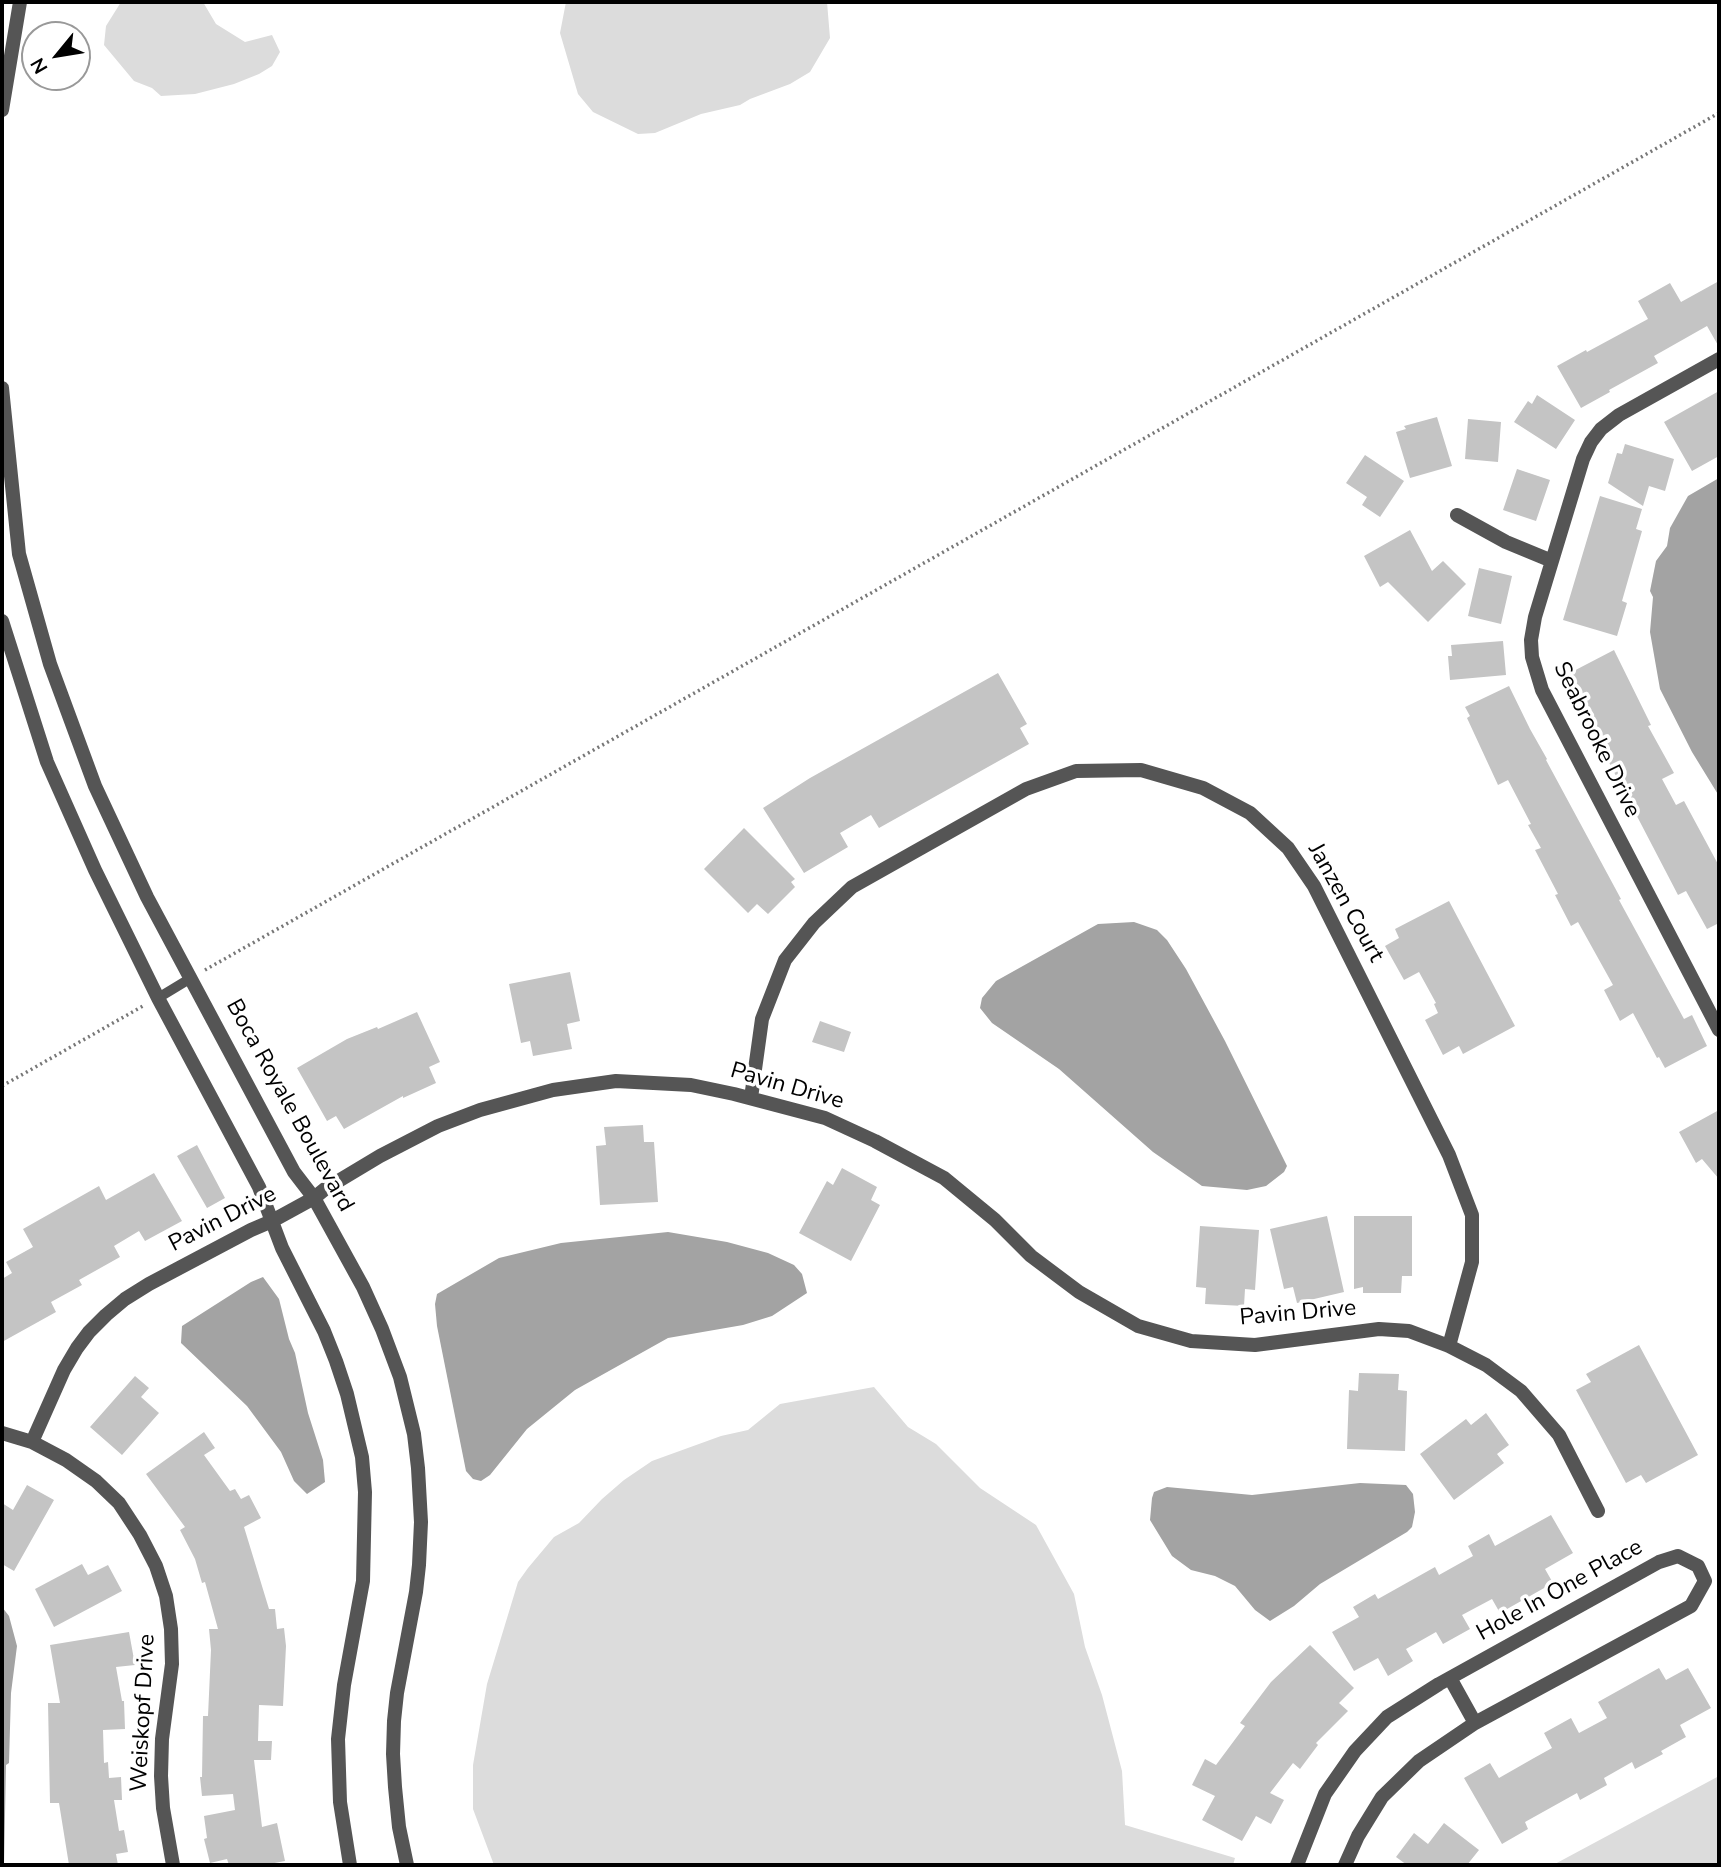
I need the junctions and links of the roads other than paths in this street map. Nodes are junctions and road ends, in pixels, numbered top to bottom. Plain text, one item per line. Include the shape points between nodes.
1 (20, 2) edge
2 (2, 110) edge
3 (1719, 359) edge
4 (2, 388) edge
5 (1457, 515) dead end
6 (1552, 561) junction
7 (2, 621) edge
8 (191, 978) junction
9 (158, 998) junction
10 (1719, 1030) edge
11 (751, 1098) junction
12 (314, 1198) junction
13 (272, 1221) junction
14 (1449, 1346) junction
15 (2, 1433) edge
16 (32, 1442) junction
17 (1598, 1511) dead end
18 (1450, 1678) junction
19 (1475, 1723) junction
20 (173, 1865) edge
21 (350, 1865) edge
22 (407, 1865) edge
23 (1297, 1865) edge
24 (1345, 1865) edge

1 - 2 street
3 - 6 street, Seabrooke Drive via 1601,429 1583,459
4 - 8 street, Boca Royale Boulevard via 19,554 50,664 94,786
5 - 6 street
6 - 10 street, Seabrooke Drive via 1532,628 1536,674
7 - 9 street via 47,762
8 - 9 lane
8 - 12 street, Boca Royale Boulevard via 294,1171
9 - 13 street via 259,1187
11 - 12 street, Pavin Drive via 691,1085 616,1081 554,1090 438,1126
11 - 14 street, Pavin Drive via 824,1118 944,1178 1031,1256 1079,1292 1139,1326 1191,1341 1255,1345 1379,1329 1409,1331
11 - 14 street, Janzen Court via 762,1019 785,960 814,923 852,887 1026,789 1076,771 1142,770 1203,788 1250,813 1288,848 1308,876 1450,1155 1472,1215 1472,1262
12 - 13 street, Pavin Drive
12 - 22 street, Boca Royale Boulevard via 382,1329 408,1405 415,1445 419,1565 397,1693 393,1754
13 - 16 street, Pavin Drive via 149,1284 106,1315 64,1370
13 - 21 street via 336,1361 362,1457 363,1581 338,1739 340,1802
14 - 17 street, Pavin Drive via 1521,1391 1559,1435
15 - 16 street, Weiskopf Drive
16 - 20 street, Weiskopf Drive via 96,1481 119,1503 156,1566 171,1629 161,1776
18 - 19 street
18 - 19 street, Hole In One Place via 1659,1562 1678,1556 1698,1566 1705,1581 1692,1606
18 - 23 street, Hole In One Place via 1387,1717 1356,1751 1325,1794
19 - 24 street, Hole In One Place via 1419,1761 1382,1797

